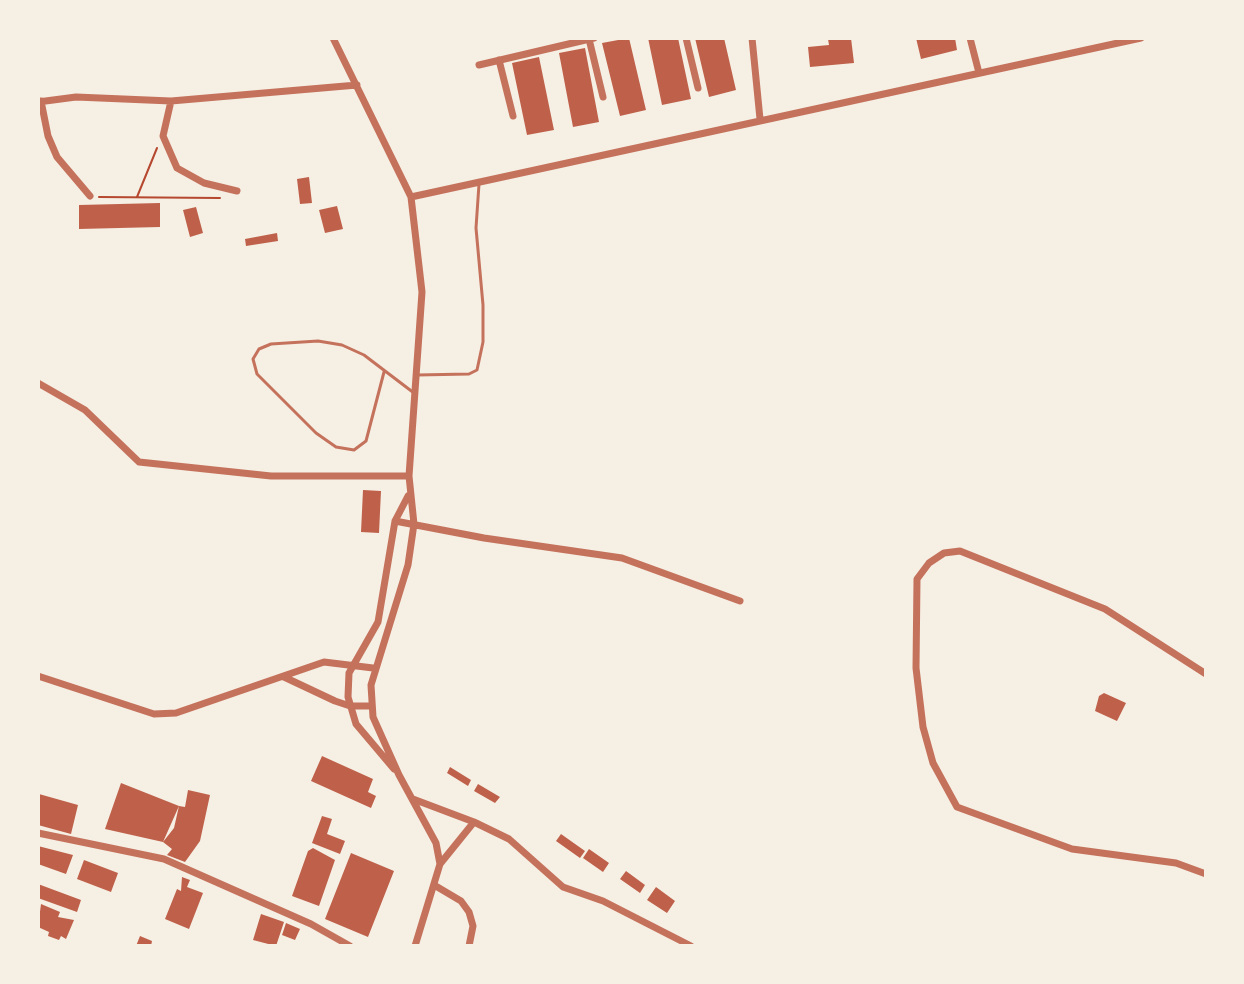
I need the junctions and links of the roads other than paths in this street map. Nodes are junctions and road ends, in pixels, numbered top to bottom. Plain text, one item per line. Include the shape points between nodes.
1 (333, 38) edge
2 (686, 38) edge
3 (752, 38) edge
4 (970, 38) edge
5 (1141, 38) edge
6 (592, 39) edge
7 (499, 60) junction
8 (479, 65) dead end
9 (979, 73) junction
10 (357, 85) junction
11 (698, 88) dead end
12 (603, 97) dead end
13 (171, 101) junction
14 (40, 102) edge
15 (513, 116) dead end
16 (760, 119) junction
17 (479, 183) junction
18 (237, 191) road end
19 (90, 196) road end
20 (411, 197) junction
21 (384, 372) junction
22 (417, 375) junction
23 (38, 383) edge
24 (417, 395) junction
25 (409, 476) junction
26 (408, 496) junction
27 (395, 521) junction
28 (414, 524) junction
29 (384, 598) junction
30 (396, 599) junction
31 (740, 601) dead end
32 (353, 664) junction
33 (373, 668) junction
34 (1206, 674) edge
35 (38, 676) edge
36 (284, 677) junction
37 (349, 706) junction
38 (372, 706) junction
39 (399, 775) junction
40 (413, 799) junction
41 (474, 822) junction
42 (38, 833) edge
43 (440, 864) junction
44 (1206, 874) edge
45 (434, 885) junction
46 (350, 946) edge
47 (415, 946) edge
48 (469, 946) edge
49 (691, 946) edge

1 - 10 street
2 - 11 street
3 - 16 street
4 - 9 street
5 - 9 street
6 - 7 street
6 - 12 street
7 - 8 street
7 - 15 street
9 - 16 street
10 - 13 street
10 - 20 street
13 - 14 street via 76,97
13 - 18 street via 163,136 169,157 187,176
14 - 19 street via 57,157
16 - 17 street
17 - 20 street
17 - 22 lane via 476,228 483,305 477,370
20 - 22 street via 422,292
21 - 21 lane via 364,355 318,341 271,344 253,359 257,374 316,433 336,447 354,450 366,441
21 - 24 lane
22 - 24 street
23 - 25 street via 85,410 139,462 271,476
24 - 25 street
25 - 26 street
26 - 27 street
26 - 28 street
27 - 28 street
27 - 29 street
28 - 30 street
28 - 31 street via 622,558
29 - 30 street
29 - 32 street via 366,649
30 - 33 street
32 - 33 street
32 - 36 street via 324,662
32 - 37 street
33 - 38 street
34 - 44 street via 1105,609 960,551 936,558 917,579 916,668 923,727 933,763 957,807 1072,849 1176,863
35 - 36 street via 154,714 176,713
36 - 37 street
37 - 38 street
37 - 39 street via 356,724
38 - 39 street
39 - 40 street
40 - 41 street
40 - 43 street via 430,827
41 - 43 street
41 - 49 street via 509,839 563,887 603,901
42 - 46 street via 164,859
43 - 45 street
45 - 47 street
45 - 48 street via 469,912

